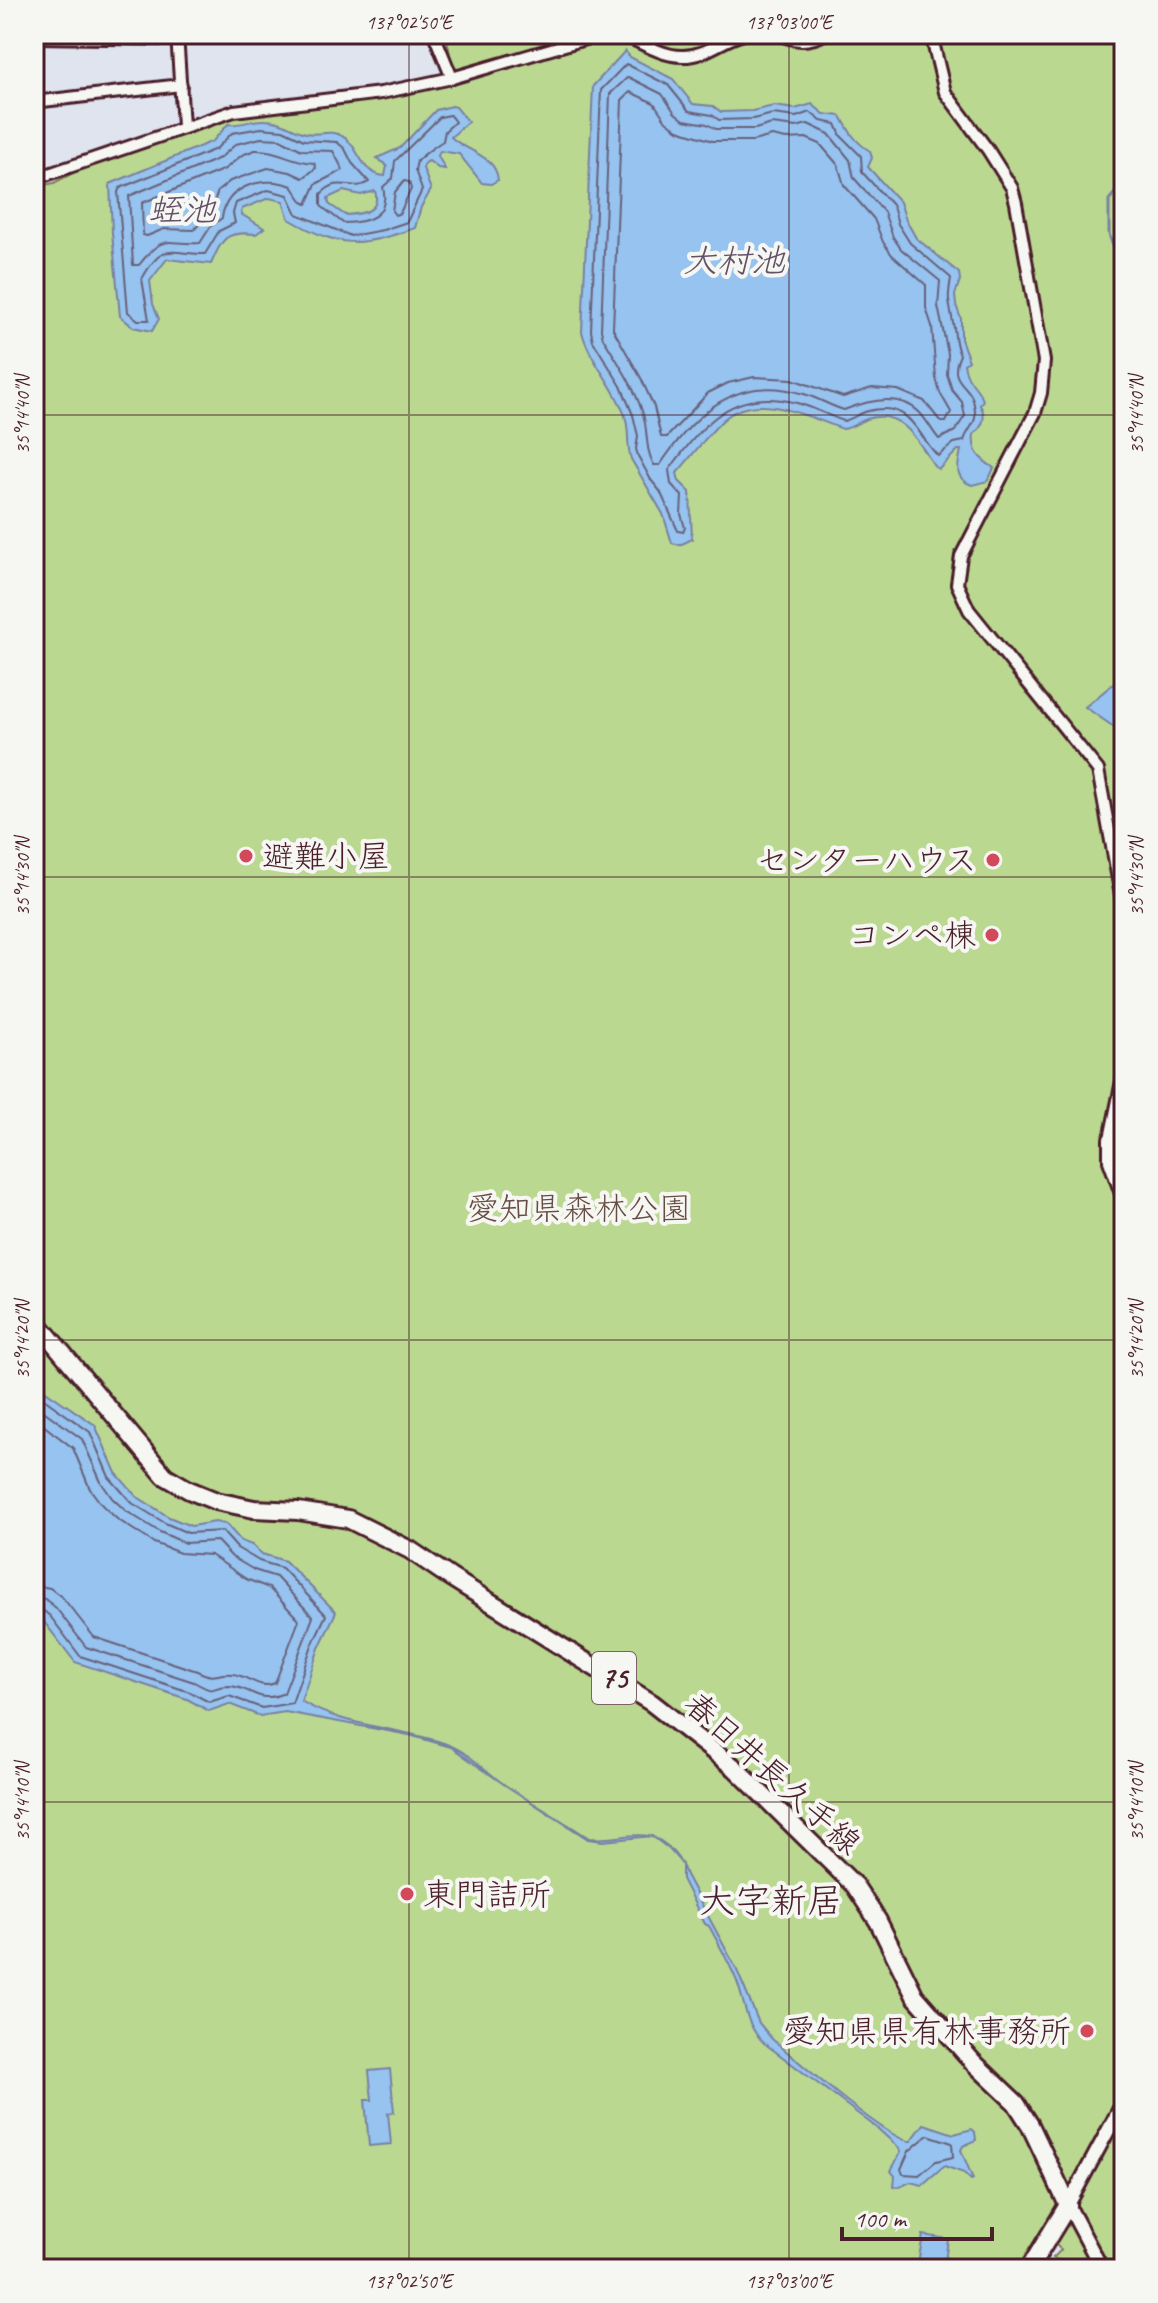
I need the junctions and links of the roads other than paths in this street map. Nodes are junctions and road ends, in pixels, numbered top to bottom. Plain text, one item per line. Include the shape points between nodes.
1 (213, 34) edge
2 (434, 34) edge
3 (555, 34) edge
4 (602, 34) edge
5 (620, 34) edge
6 (744, 34) edge
7 (778, 34) edge
8 (824, 34) edge
9 (931, 34) edge
10 (39, 36) edge
11 (178, 36) edge
12 (579, 41) junction
13 (452, 78) junction
14 (181, 85) junction
15 (34, 102) edge
16 (183, 126) junction
17 (34, 179) edge
18 (1124, 912) edge
19 (1124, 1071) edge
20 (1110, 1139) joint
21 (1124, 1199) edge
22 (34, 1319) edge
23 (1124, 2101) edge
24 (1068, 2205) junction
25 (1029, 2269) edge
26 (1102, 2269) edge

1 - 11 street
2 - 13 street
3 - 12 street
4 - 12 street
5 - 6 street via 663,55 688,56
7 - 8 street via 803,41
9 - 18 street via 945,92 1012,188 1044,361 1035,413 961,556 957,584 969,610 1098,770
10 - 11 street
11 - 14 street
12 - 13 street
13 - 16 street via 381,93 234,111
14 - 15 street
14 - 16 street
16 - 17 street
19 - 20 street
20 - 21 street via 1110,1161
22 - 24 main road, 春日井長久手線 / 75 via 165,1476 216,1501 348,1519 398,1543 652,1703 735,1768 855,1886 915,1996 1016,2103
23 - 24 street
24 - 25 main road
24 - 26 street

